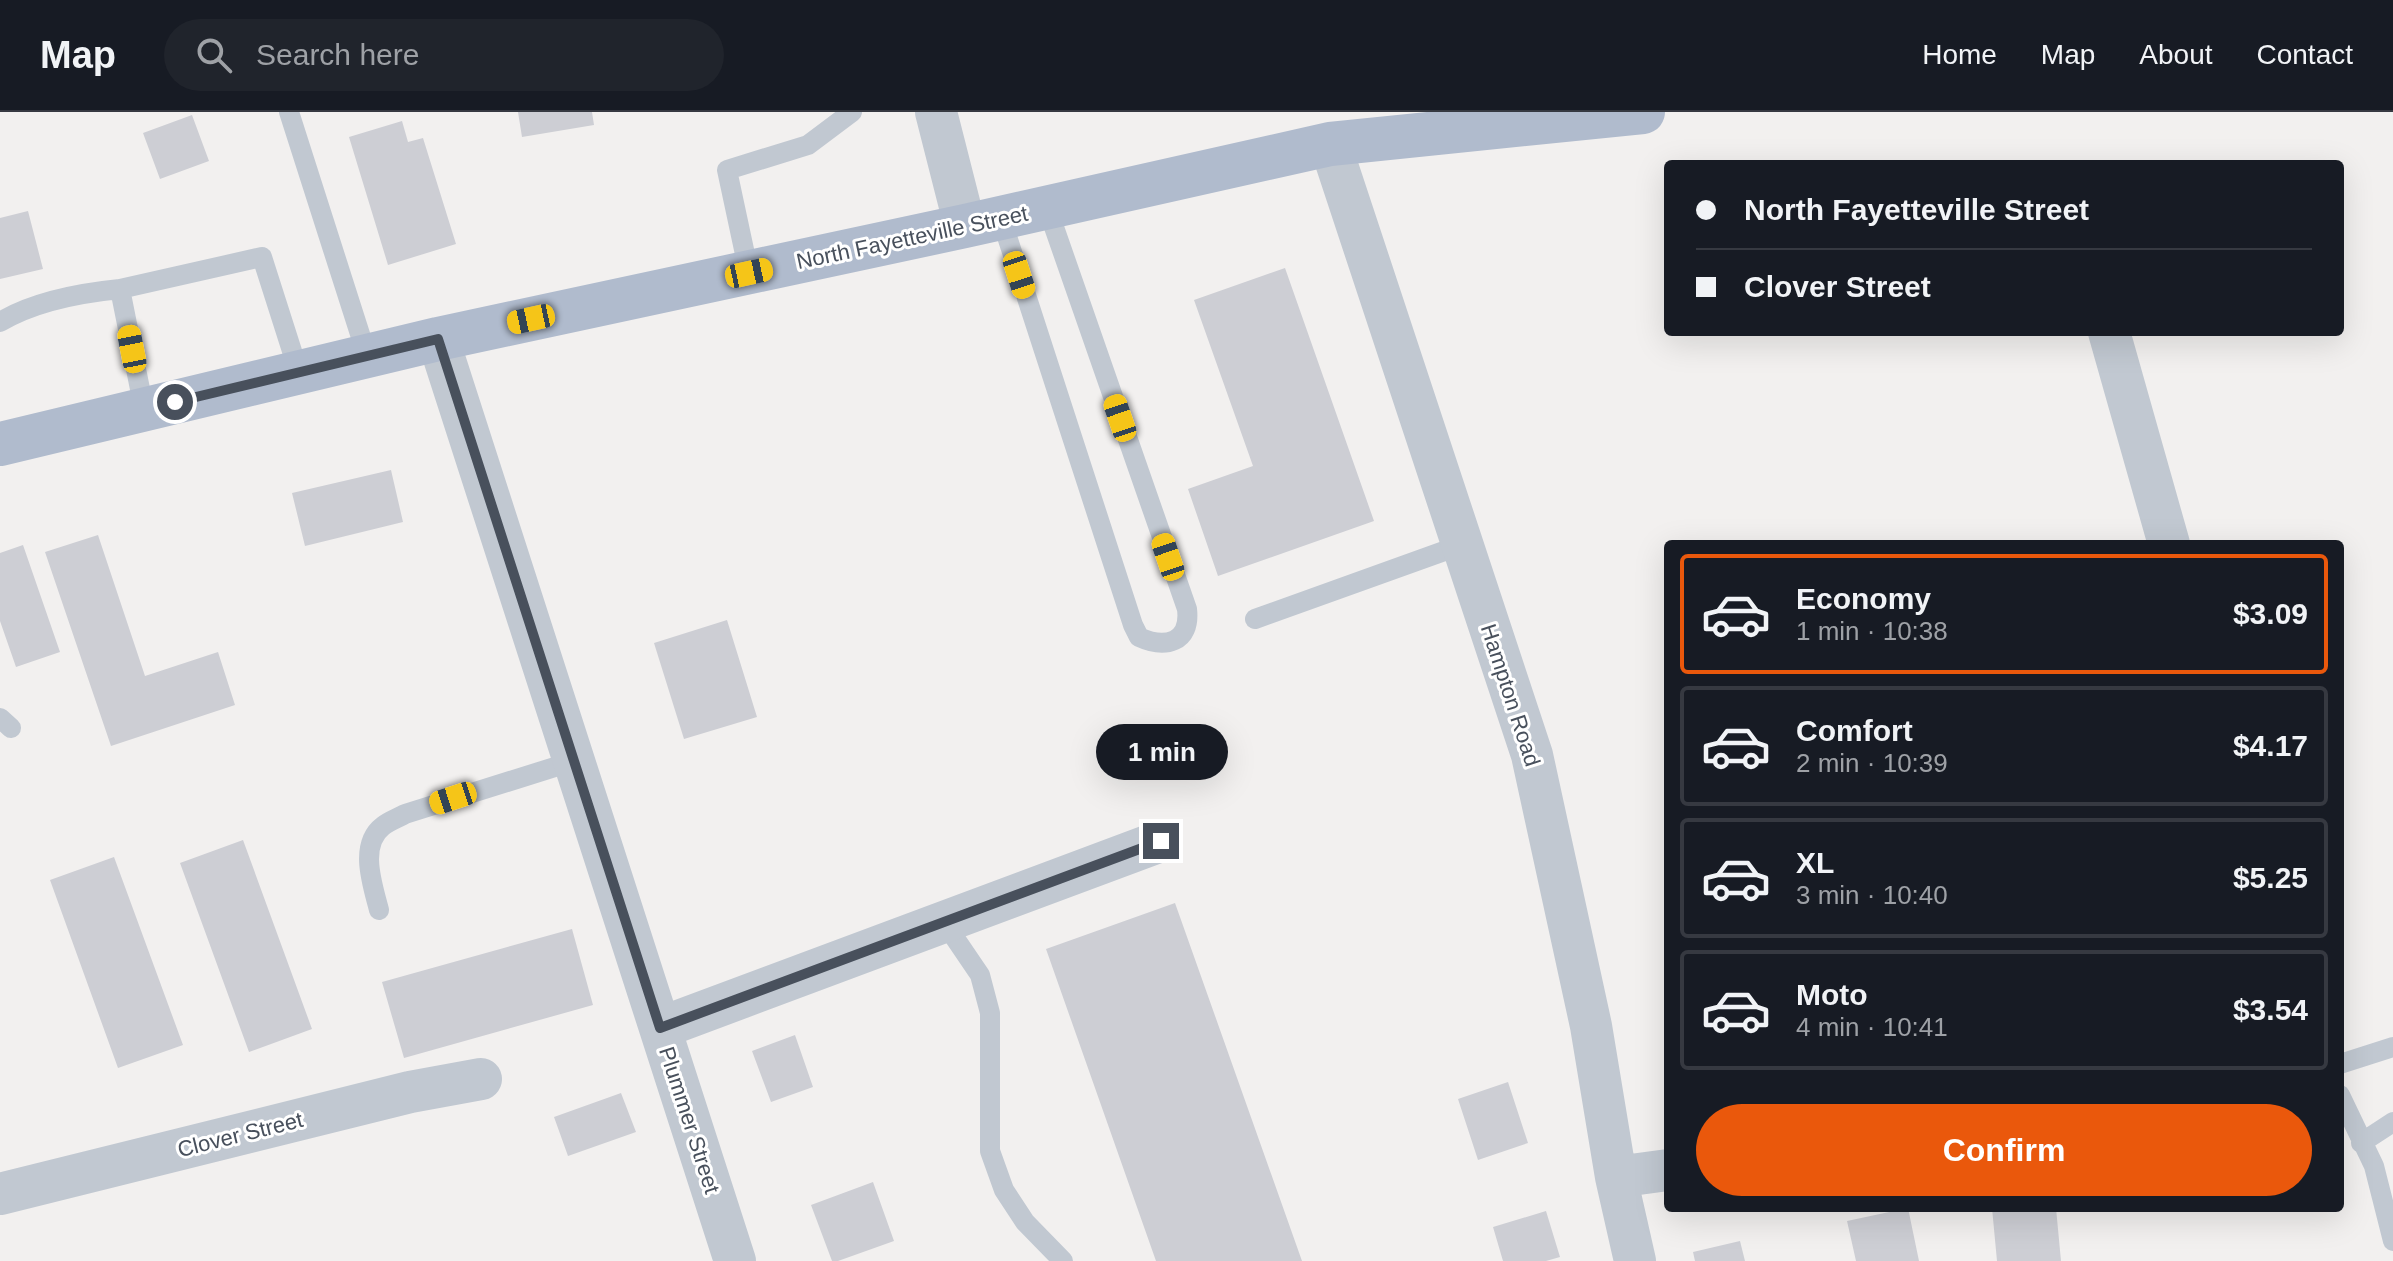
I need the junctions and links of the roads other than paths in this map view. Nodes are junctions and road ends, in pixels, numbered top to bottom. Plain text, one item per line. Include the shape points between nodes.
1 (289, 112) edge
2 (852, 112) edge
3 (936, 112) edge
4 (1643, 112) edge
5 (1596, 114) edge
6 (1330, 144) junction
7 (1047, 207) junction
8 (983, 222) junction
9 (749, 273) junction
10 (120, 289) junction
11 (0, 322) edge
12 (2110, 336) edge
13 (438, 339) junction
14 (367, 356) junction
15 (299, 373) junction
16 (144, 409) junction
17 (0, 444) edge
18 (2168, 540) edge
19 (1461, 545) junction
20 (1255, 619) dead end
21 (574, 761) junction
22 (1161, 841) dead end
23 (379, 910) dead end
24 (944, 922) junction
25 (660, 1028) junction
26 (2393, 1047) edge
27 (2344, 1063) edge
28 (481, 1079) dead end
29 (2344, 1104) edge
30 (2393, 1122) edge
31 (2361, 1143) junction
32 (1664, 1171) edge
33 (1616, 1177) junction
34 (0, 1194) edge
35 (2393, 1241) edge
36 (735, 1261) edge
37 (1063, 1261) edge
38 (1635, 1261) edge

1 - 14 lane
2 - 9 lane via 808,145 727,170
3 - 8 street
4 - 5 main road, North Fayetteville Street
5 - 6 main road, North Fayetteville Street
6 - 7 main road, North Fayetteville Street
6 - 19 street, Hampton Road
7 - 8 main road, North Fayetteville Street
7 - 8 lane via 1187,609 1183,635 1167,643 1139,637 1133,625
8 - 9 main road, North Fayetteville Street
9 - 13 main road, North Fayetteville Street
10 - 11 lane via 74,296
10 - 15 lane via 262,257
10 - 16 lane
12 - 18 street
13 - 14 main road, North Fayetteville Street
13 - 21 street, Plummer Street
14 - 15 main road, North Fayetteville Street
15 - 16 main road, North Fayetteville Street
16 - 17 main road, North Fayetteville Street
19 - 20 lane
19 - 33 street, Hampton Road via 1532,755 1591,1026
21 - 23 lane via 405,814 380,827 371,845 369,869
21 - 25 street, Plummer Street
22 - 24 street
24 - 25 street
24 - 37 lane via 980,975 990,1013 990,1151 1004,1190 1025,1222
25 - 36 street, Plummer Street
26 - 27 lane
28 - 34 street, Clover Street
29 - 31 lane
30 - 31 lane
31 - 35 lane via 2374,1166
32 - 33 street
33 - 38 street, Hampton Road

